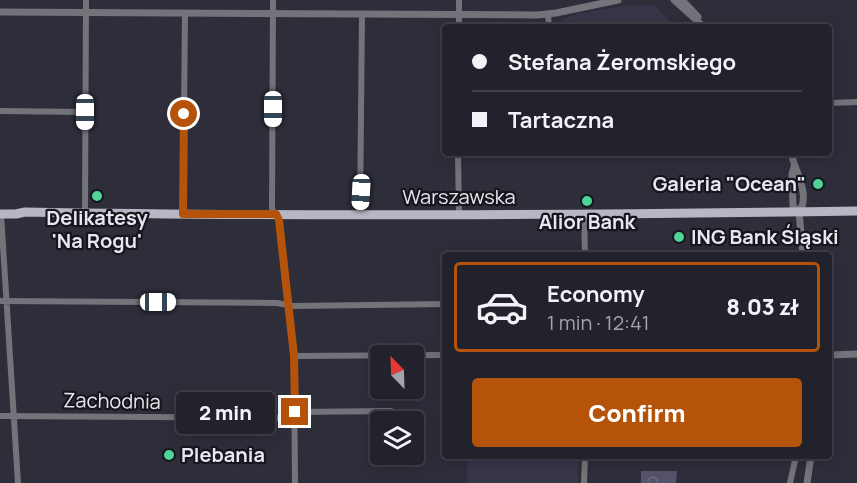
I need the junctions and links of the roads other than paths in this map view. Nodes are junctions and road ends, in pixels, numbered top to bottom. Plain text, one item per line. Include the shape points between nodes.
1 (86, 0) edge
2 (273, 0) edge
3 (459, 0) edge
4 (618, 0) edge
5 (674, 0) edge
6 (682, 0) edge
7 (0, 12) edge
8 (86, 13) junction
9 (185, 13) junction
10 (273, 14) junction
11 (362, 14) junction
12 (548, 14) junction
13 (459, 15) junction
14 (459, 24) edge
15 (549, 24) edge
16 (700, 24) edge
17 (702, 24) edge
18 (857, 102) edge
19 (832, 103) edge
20 (0, 111) edge
21 (85, 112) junction
22 (458, 156) edge
23 (792, 156) edge
24 (857, 211) edge
25 (799, 212) junction
26 (0, 213) edge
27 (85, 213) junction
28 (183, 214) junction
29 (276, 214) junction
30 (360, 215) junction
31 (459, 215) junction
32 (584, 215) junction
33 (585, 252) edge
34 (802, 252) edge
35 (3, 301) edge
36 (442, 304) edge
37 (289, 305) junction
38 (442, 354) edge
39 (857, 354) edge
40 (832, 355) edge
41 (294, 356) junction
42 (370, 412) edge
43 (295, 415) junction
44 (0, 416) edge
45 (14, 416) junction
46 (585, 459) edge
47 (795, 459) edge
48 (811, 459) edge
49 (18, 483) edge
50 (295, 483) edge
51 (584, 483) edge
52 (790, 483) edge
53 (807, 483) edge

1 - 8 street
2 - 10 street
3 - 13 street
4 - 12 street
5 - 16 street
6 - 17 street
7 - 8 street
8 - 9 street
8 - 21 street
9 - 10 street
9 - 28 street
10 - 11 street
10 - 29 street via 272,209
11 - 13 street
11 - 30 street
12 - 13 street
12 - 15 street
13 - 14 street
18 - 19 street
20 - 21 street
21 - 27 street
22 - 31 street
23 - 25 street via 803,199
24 - 25 main road, Warszawska
25 - 32 main road, Warszawska
25 - 34 street
26 - 27 main road, Warszawska
26 - 35 street
27 - 28 main road, Warszawska
28 - 29 main road, Warszawska
29 - 30 main road, Warszawska
29 - 37 street
30 - 31 main road, Warszawska
31 - 32 main road, Warszawska
32 - 33 street
35 - 37 street
35 - 45 street
36 - 37 street
37 - 41 street
38 - 41 street
39 - 40 street
41 - 43 street
42 - 43 street, Zachodnia
43 - 45 street, Zachodnia
43 - 50 street
44 - 45 street, Zachodnia
45 - 49 street
46 - 51 street
47 - 52 street
48 - 53 street

